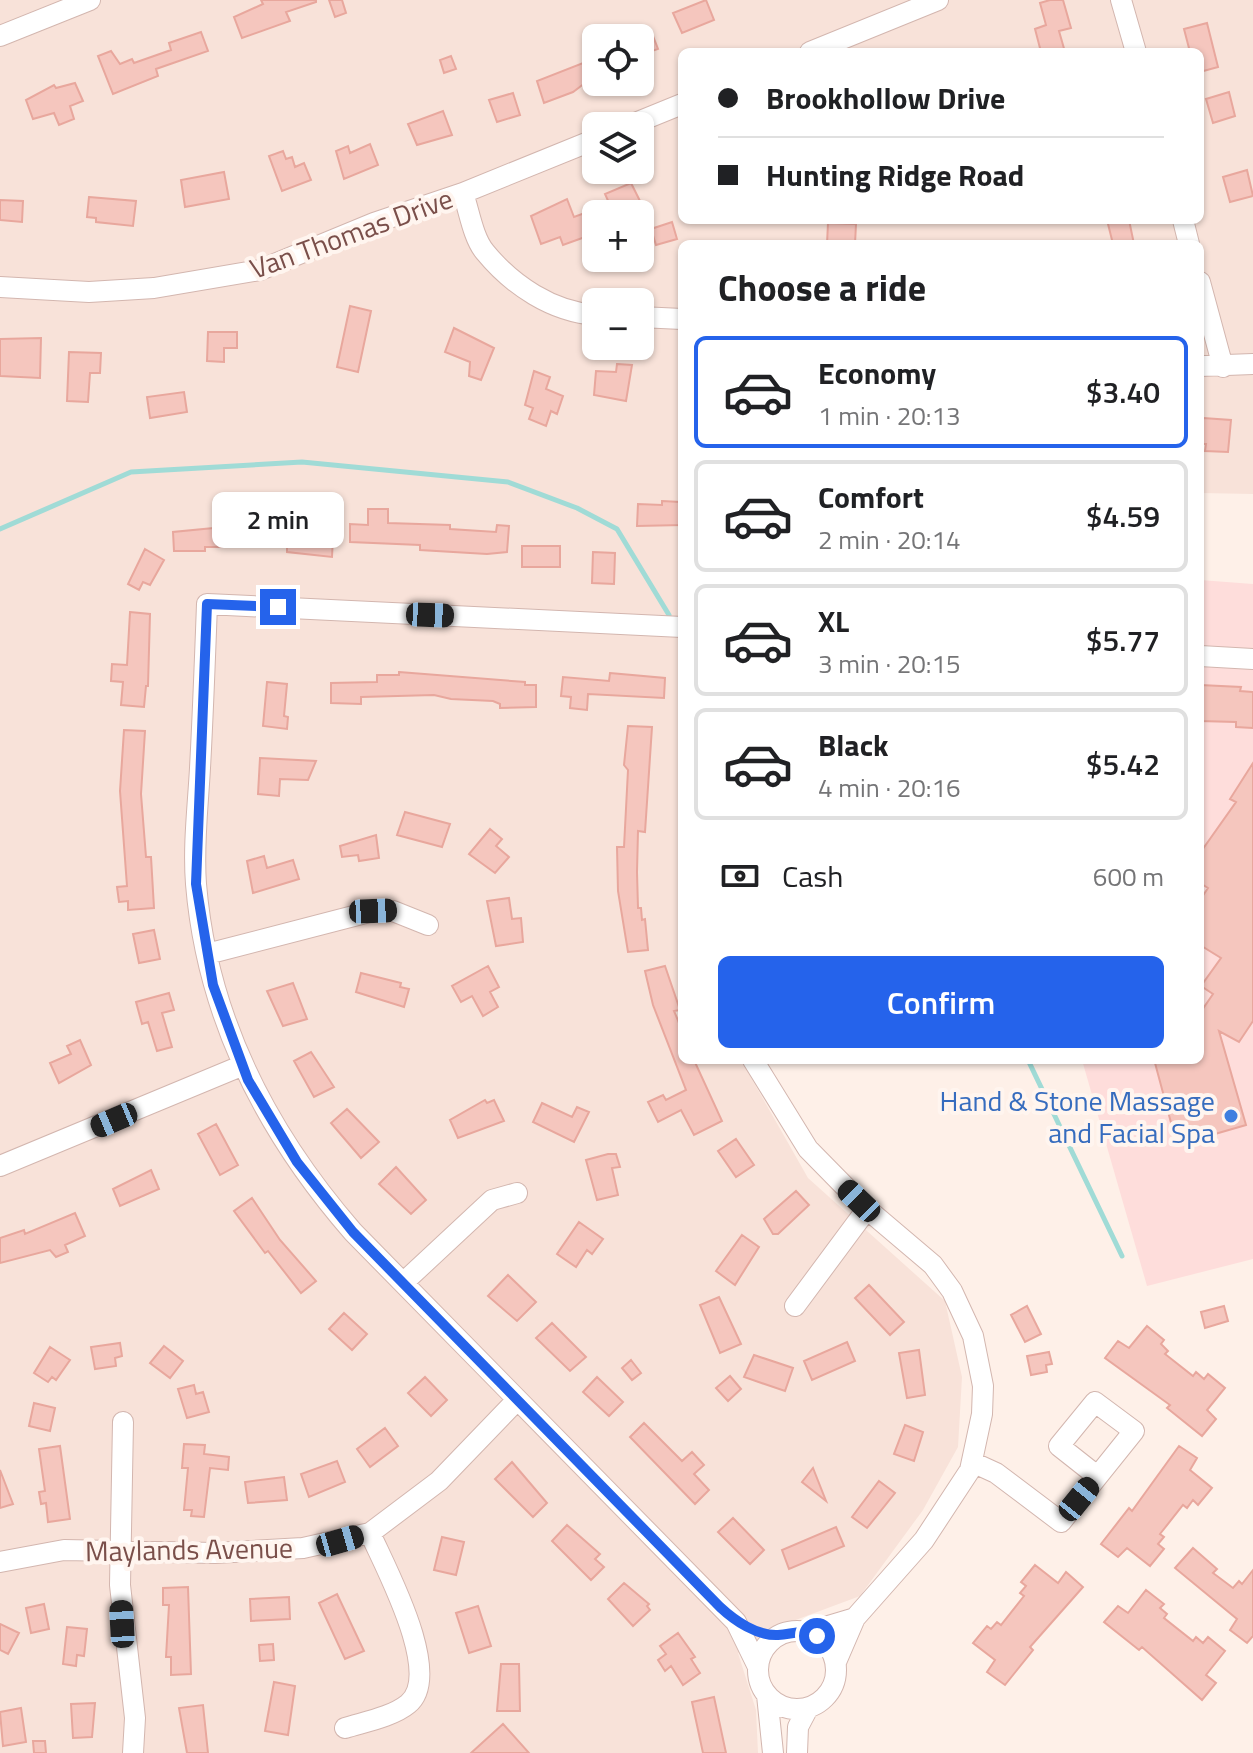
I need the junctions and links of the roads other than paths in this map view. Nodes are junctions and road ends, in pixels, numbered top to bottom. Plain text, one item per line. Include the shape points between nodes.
1 (90, 0) edge
2 (938, 0) edge
3 (1121, 0) edge
4 (0, 36) edge
5 (820, 48) edge
6 (1135, 48) edge
7 (678, 106) edge
8 (654, 115) edge
9 (582, 145) edge
10 (463, 193) junction
11 (0, 287) edge
12 (1204, 297) edge
13 (582, 312) edge
14 (654, 318) edge
15 (678, 319) edge
16 (1253, 364) edge
17 (1204, 366) edge
18 (1223, 367) junction
19 (678, 627) edge
20 (1204, 656) edge
21 (1253, 659) edge
22 (428, 925) dead end
23 (207, 954) junction
24 (755, 1064) edge
25 (241, 1066) junction
26 (0, 1166) edge
27 (517, 1193) dead end
28 (867, 1209) junction
29 (404, 1282) junction
30 (795, 1306) dead end
31 (517, 1400) junction
32 (123, 1422) dead end
33 (972, 1462) junction
34 (1097, 1476) dead end
35 (370, 1533) junction
36 (123, 1551) junction
37 (0, 1562) edge
38 (855, 1618) junction
39 (736, 1622) junction
40 (812, 1634) junction
41 (779, 1635) junction
42 (836, 1662) junction
43 (758, 1667) junction
44 (770, 1699) junction
45 (808, 1708) junction
46 (345, 1728) dead end
47 (133, 1753) edge
48 (773, 1753) edge
49 (797, 1753) edge

1 - 4 street
2 - 5 street
3 - 6 street
7 - 8 street
9 - 10 street, Van Thomas Drive
10 - 11 street, Van Thomas Drive via 260,270 102,292
10 - 13 street via 483,250 526,291
12 - 18 street
14 - 15 street
16 - 18 street
17 - 18 street
19 - 23 street via 207,604 195,854
20 - 21 street
22 - 23 street via 393,911 373,911
23 - 25 street
24 - 28 street via 808,1149
25 - 26 street
25 - 29 street via 317,1190
27 - 29 street via 492,1200
28 - 30 street
28 - 33 street via 933,1265 963,1311 983,1386
29 - 31 street
31 - 35 street, Maylands Avenue via 439,1481
31 - 39 street
32 - 36 street
33 - 34 street via 996,1473 1061,1522
33 - 38 street via 924,1540
35 - 36 street, Maylands Avenue via 303,1548
35 - 46 street via 408,1622 421,1662 422,1685 409,1704
36 - 37 street, Maylands Avenue via 64,1550
36 - 47 street via 120,1585 135,1718
38 - 40 street
38 - 42 street
39 - 41 street
39 - 43 street
40 - 41 street
40 - 42 street via 832,1651
41 - 43 street via 764,1648
42 - 45 street via 828,1695
43 - 44 street
44 - 45 street via 790,1709
44 - 48 street
45 - 49 street via 798,1727

